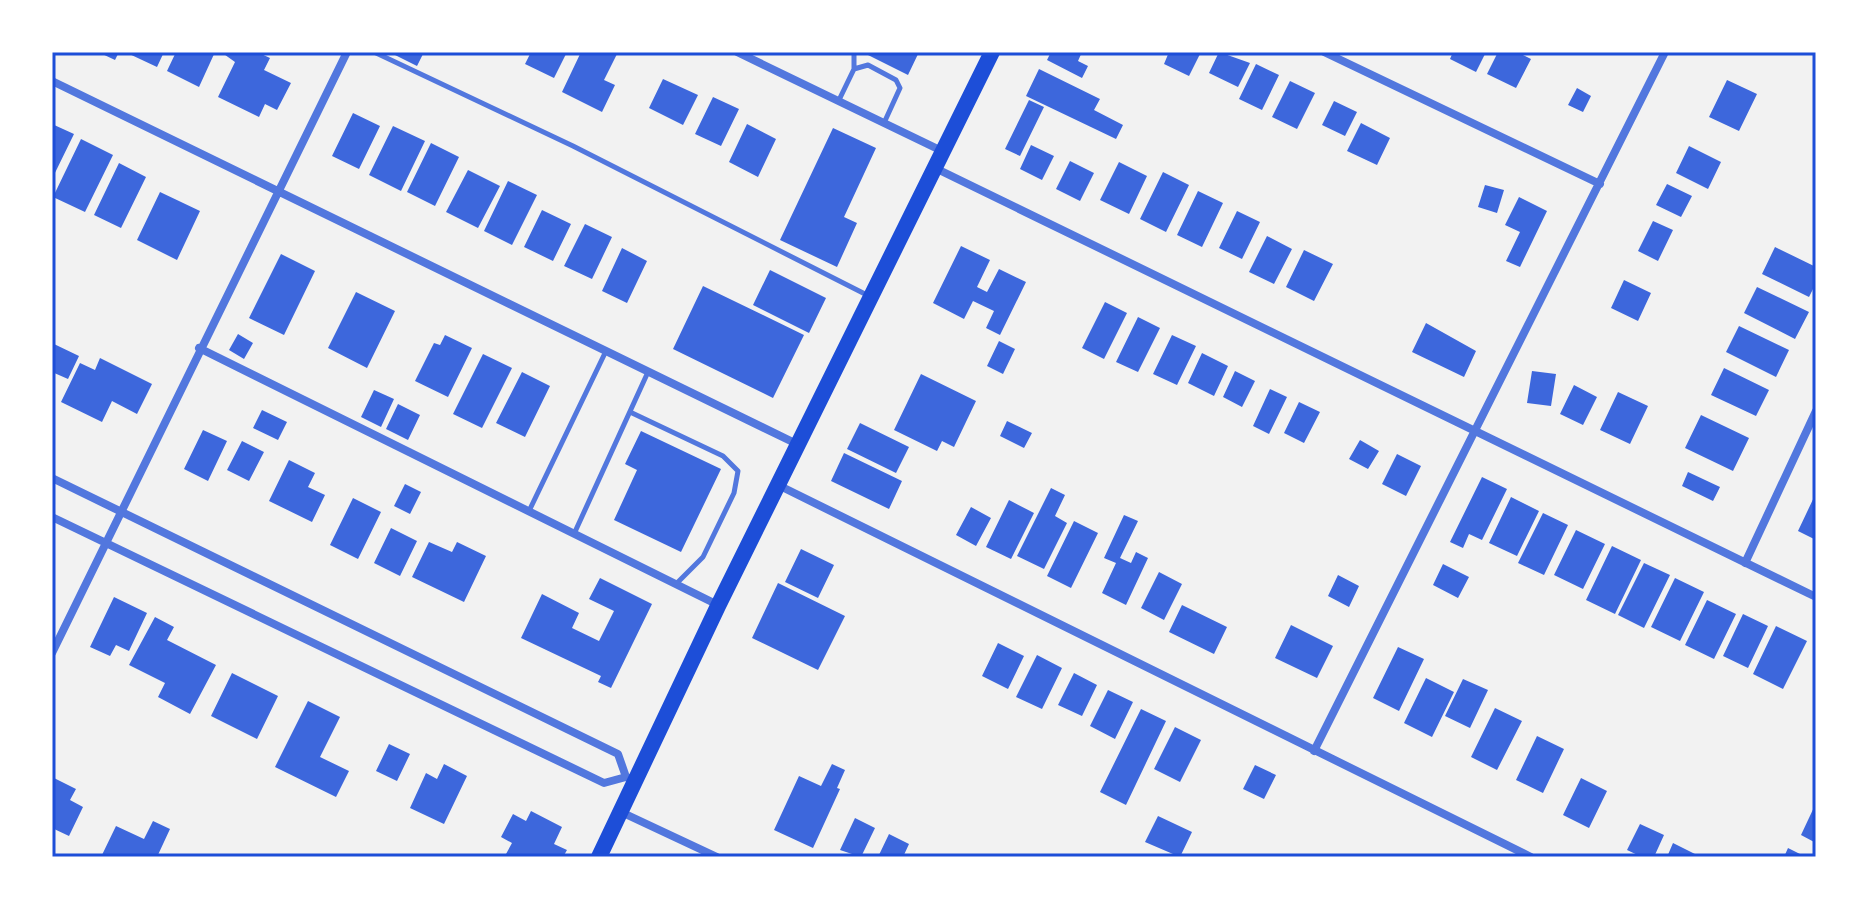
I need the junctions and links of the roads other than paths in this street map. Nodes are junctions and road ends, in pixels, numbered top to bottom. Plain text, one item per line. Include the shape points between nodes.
1 (347, 52) edge
2 (374, 52) edge
3 (737, 52) edge
4 (854, 52) edge
5 (992, 52) edge
6 (1324, 52) edge
7 (1665, 52) edge
8 (854, 69) junction
9 (52, 81) edge
10 (839, 101) junction
11 (884, 123) junction
12 (943, 151) junction
13 (935, 168) junction
14 (1600, 184) junction
15 (279, 191) junction
16 (872, 298) junction
17 (199, 348) junction
18 (607, 351) junction
19 (649, 371) junction
20 (1816, 411) edge
21 (630, 412) junction
22 (1476, 431) junction
23 (800, 445) junction
24 (52, 478) edge
25 (780, 486) junction
26 (529, 511) junction
27 (121, 512) junction
28 (52, 517) edge
29 (574, 534) junction
30 (106, 543) junction
31 (1745, 563) junction
32 (676, 584) junction
33 (1816, 597) edge
34 (718, 606) junction
35 (52, 653) edge
36 (1314, 751) junction
37 (631, 779) junction
38 (621, 812) junction
39 (705, 854) edge
40 (599, 857) edge
41 (717, 857) edge
42 (1531, 857) edge

1 - 15 street
2 - 16 lane
3 - 10 street
4 - 8 lane
5 - 12 main road
6 - 14 street
7 - 14 street
8 - 10 lane
8 - 11 lane via 868,65 896,80 899,96
9 - 15 street
10 - 11 street
11 - 12 street
12 - 13 main road
13 - 16 main road
13 - 22 street
14 - 22 street
15 - 17 street
15 - 18 street
16 - 23 main road
17 - 26 street
17 - 27 street
18 - 19 street
18 - 26 lane
19 - 21 lane
19 - 23 street
20 - 31 street
21 - 29 lane
21 - 32 lane via 723,456 738,471 734,493 703,557
22 - 31 street
22 - 36 street
23 - 25 main road
24 - 27 street
25 - 34 main road
25 - 36 street
26 - 29 street
27 - 30 street
27 - 37 street via 618,754
28 - 30 street
29 - 32 street
30 - 35 street
30 - 37 street via 604,783
31 - 33 street
32 - 34 street
34 - 37 main road
36 - 42 street
37 - 38 main road
38 - 39 street
38 - 40 main road
39 - 41 street

